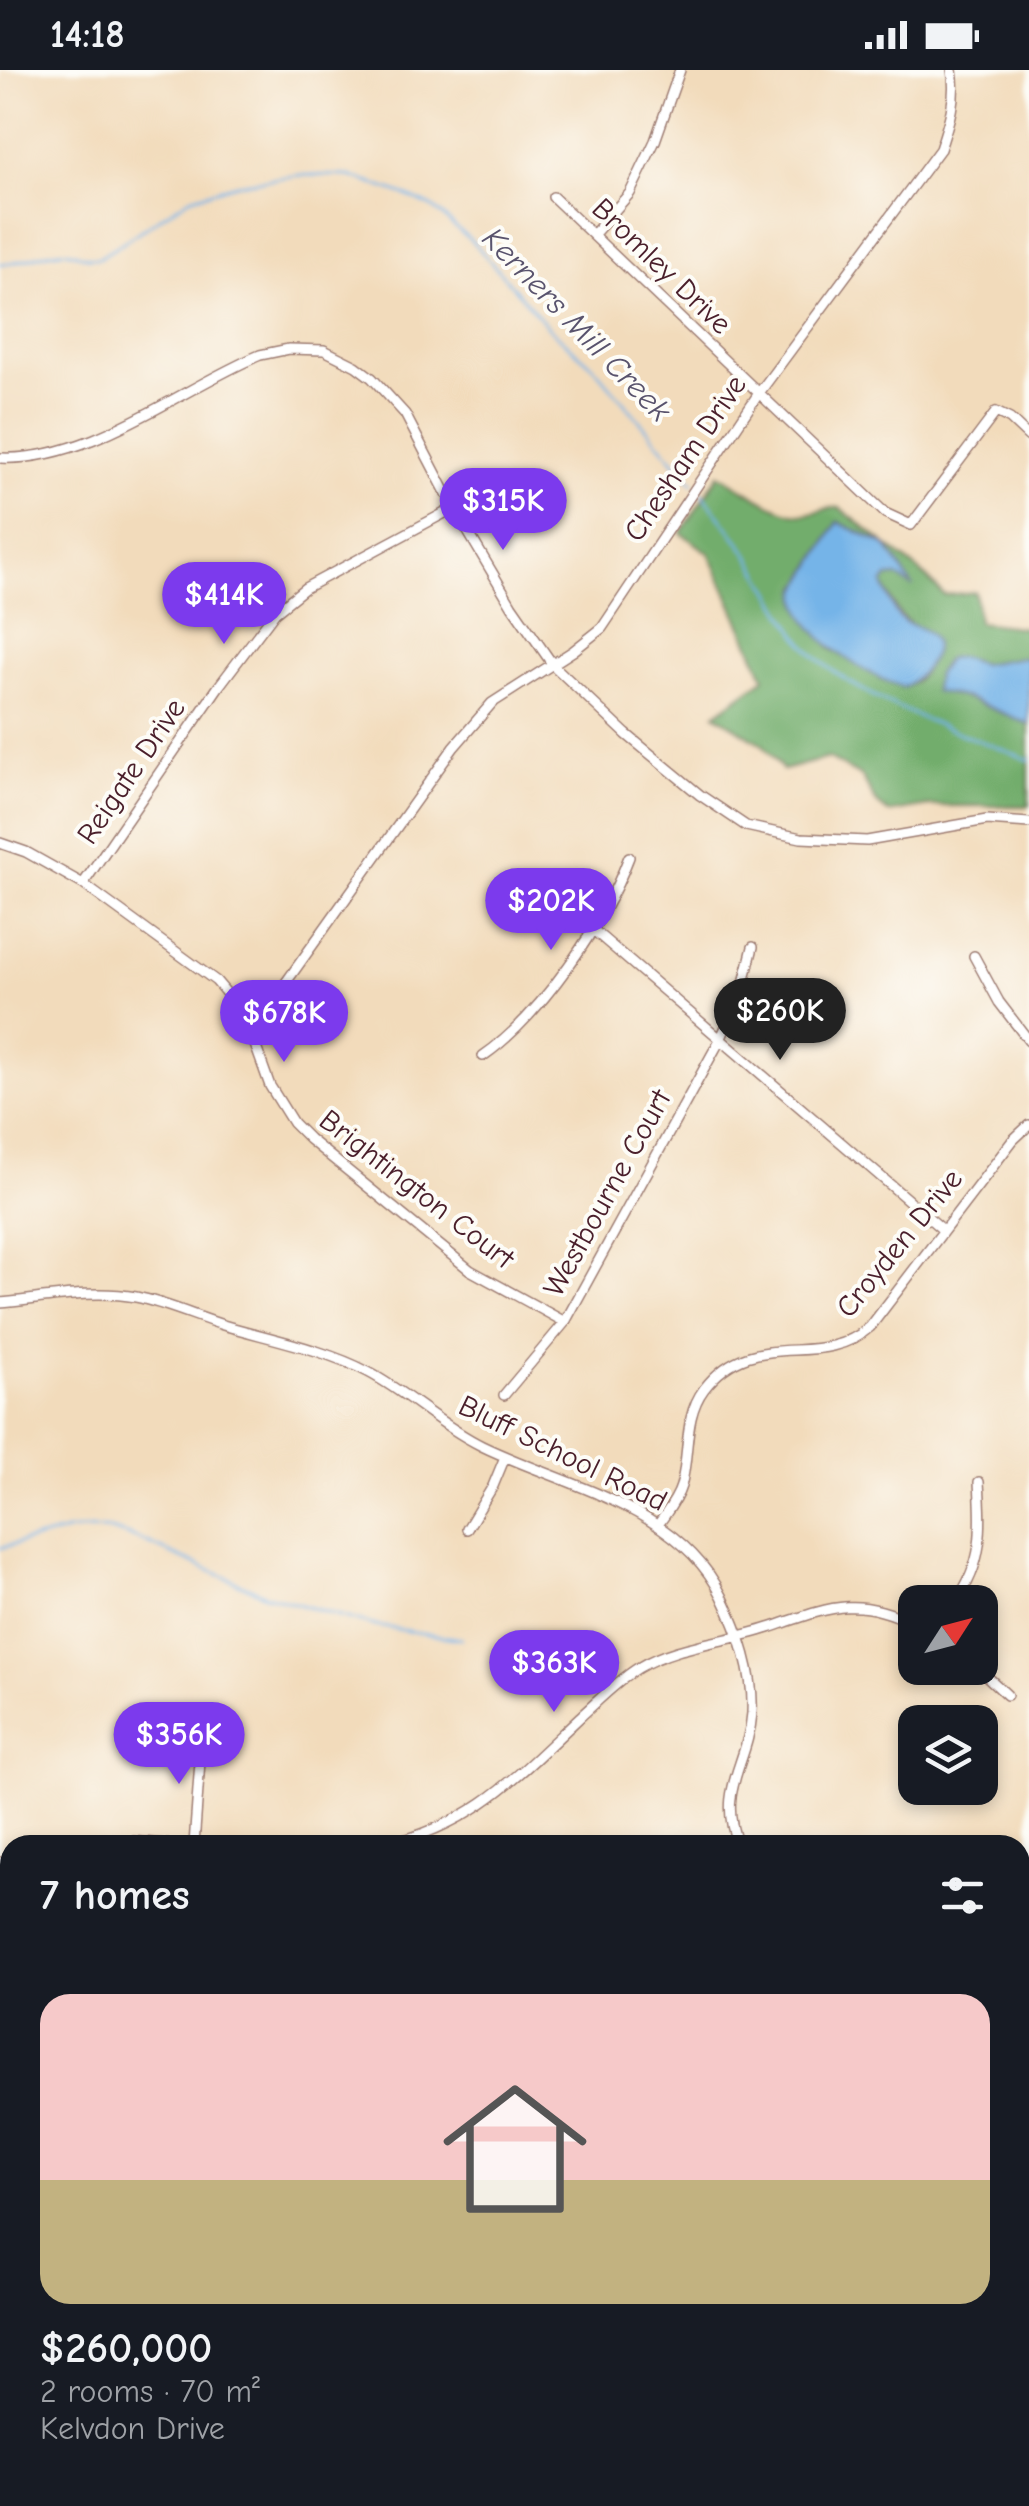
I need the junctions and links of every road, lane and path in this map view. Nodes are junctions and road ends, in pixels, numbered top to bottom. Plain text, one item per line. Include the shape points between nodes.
1 (680, 70) edge
2 (952, 70) edge
3 (553, 198) dead end
4 (594, 234) junction
5 (759, 393) junction
6 (1029, 437) edge
7 (0, 458) edge
8 (454, 508) junction
9 (553, 665) junction
10 (1029, 823) edge
11 (0, 843) edge
12 (629, 857) dead end
13 (83, 884) junction
14 (591, 928) junction
15 (752, 947) dead end
16 (974, 956) dead end
17 (244, 1014) junction
18 (721, 1038) junction
19 (1029, 1041) edge
20 (483, 1056) dead end
21 (1029, 1125) edge
22 (943, 1230) junction
23 (0, 1303) edge
24 (565, 1322) junction
25 (504, 1394) dead end
26 (505, 1457) junction
27 (979, 1482) dead end
28 (658, 1525) junction
29 (467, 1528) dead end
30 (967, 1585) edge
31 (898, 1616) edge
32 (739, 1638) junction
33 (996, 1685) edge
34 (1007, 1695) dead end
35 (202, 1733) dead end
36 (195, 1835) edge
37 (416, 1835) edge
38 (735, 1835) edge

1 - 4 street via 630,194
2 - 5 street, Chesham Drive via 951,115 940,149
3 - 4 street, Bromley Drive
4 - 5 street, Bromley Drive
5 - 6 street, Bromley Drive via 886,513 911,526 996,412
5 - 9 street, Chesham Drive via 602,628
7 - 8 street via 64,452 260,355 324,350 362,370 405,414
8 - 9 street
8 - 13 street, Reigate Drive via 305,588 275,612
9 - 10 street via 626,734 746,826 801,838 866,841 987,820
9 - 17 street, Chesham Drive via 492,704 466,732 282,988
11 - 13 street, Brightington Court
12 - 14 street
13 - 17 street, Brightington Court via 216,981
14 - 18 street
14 - 20 street via 542,1002
15 - 18 street, Westbourne Court
16 - 19 street
17 - 24 street, Brightington Court via 276,1096 308,1139 470,1270
18 - 22 street
18 - 24 street, Westbourne Court
21 - 22 street, Croyden Drive
22 - 28 street, Croyden Drive via 859,1336 833,1347 749,1354 711,1381 691,1413 681,1487
23 - 26 street, Bluff School Road via 112,1294 170,1306 356,1366
24 - 25 street, Westbourne Court
26 - 28 street, Bluff School Road
26 - 29 street
27 - 30 street via 982,1536
28 - 32 street, Bluff School Road via 709,1575
31 - 32 street via 840,1606
32 - 37 street via 639,1668 475,1809
32 - 38 street, Bluff School Road via 752,1713 728,1795
33 - 34 street
35 - 36 street

